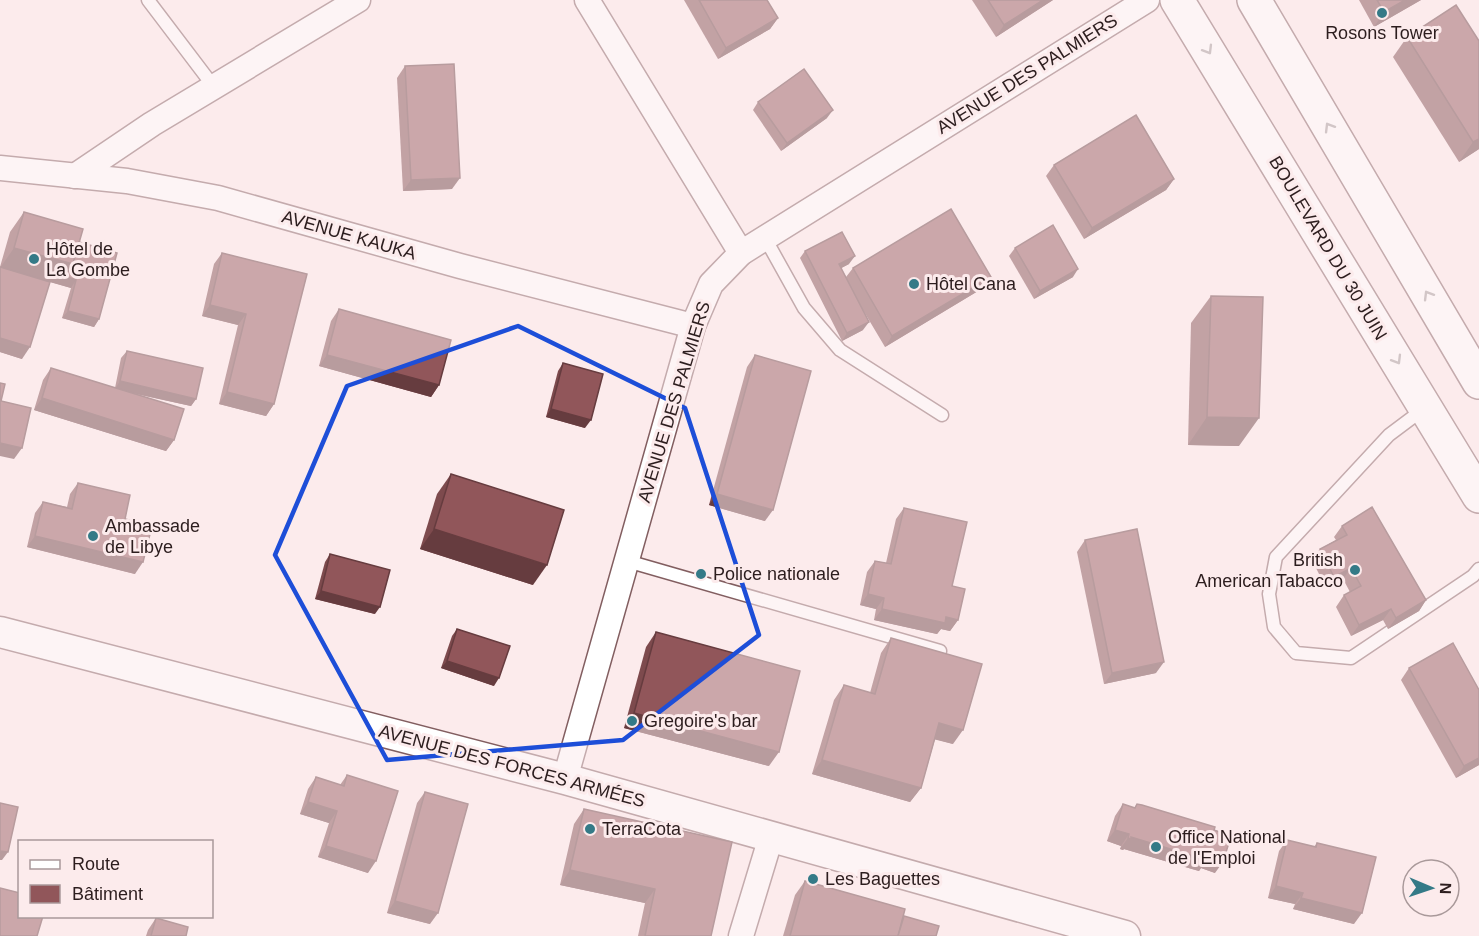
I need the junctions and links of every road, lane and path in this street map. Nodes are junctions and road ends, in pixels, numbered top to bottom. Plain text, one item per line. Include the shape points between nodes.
1 (148, 0) edge
2 (358, 0) edge
3 (587, 0) edge
4 (1147, 0) edge
5 (1177, 0) edge
6 (1254, 0) edge
7 (214, 87) junction
8 (0, 168) edge
9 (75, 176) junction
10 (765, 238) junction
11 (741, 253) junction
12 (693, 326) junction
13 (1479, 381) edge
14 (1426, 408) junction
15 (942, 415) dead end
16 (1479, 496) edge
17 (627, 561) junction
18 (1479, 569) edge
19 (0, 632) edge
20 (940, 651) edge
21 (565, 779) junction
22 (771, 837) junction
23 (741, 936) edge
24 (1125, 936) edge

1 - 7 lane
2 - 7 street
3 - 11 street
4 - 10 street, AVENUE DES PALMIERS
5 -> 14 main road, BOULEVARD DU 30 JUIN
13 -> 6 main road
7 - 9 street
8 - 9 street, AVENUE KAUKA
9 - 12 street, AVENUE KAUKA via 218,198
10 - 11 street, AVENUE DES PALMIERS
10 - 15 lane via 804,308 840,350
11 - 12 street, AVENUE DES PALMIERS via 711,284
12 - 17 street, AVENUE DES PALMIERS
14 - 16 main road, BOULEVARD DU 30 JUIN
14 - 18 lane via 1389,435 1276,557 1269,594 1274,627 1296,653 1351,658
17 - 20 lane
17 - 21 street, AVENUE DES PALMIERS
19 - 21 street, AVENUE DES FORCES ARMÉES
21 - 22 street, AVENUE DES FORCES ARMÉES
22 - 23 street
22 - 24 street, AVENUE DES FORCES ARMÉES

